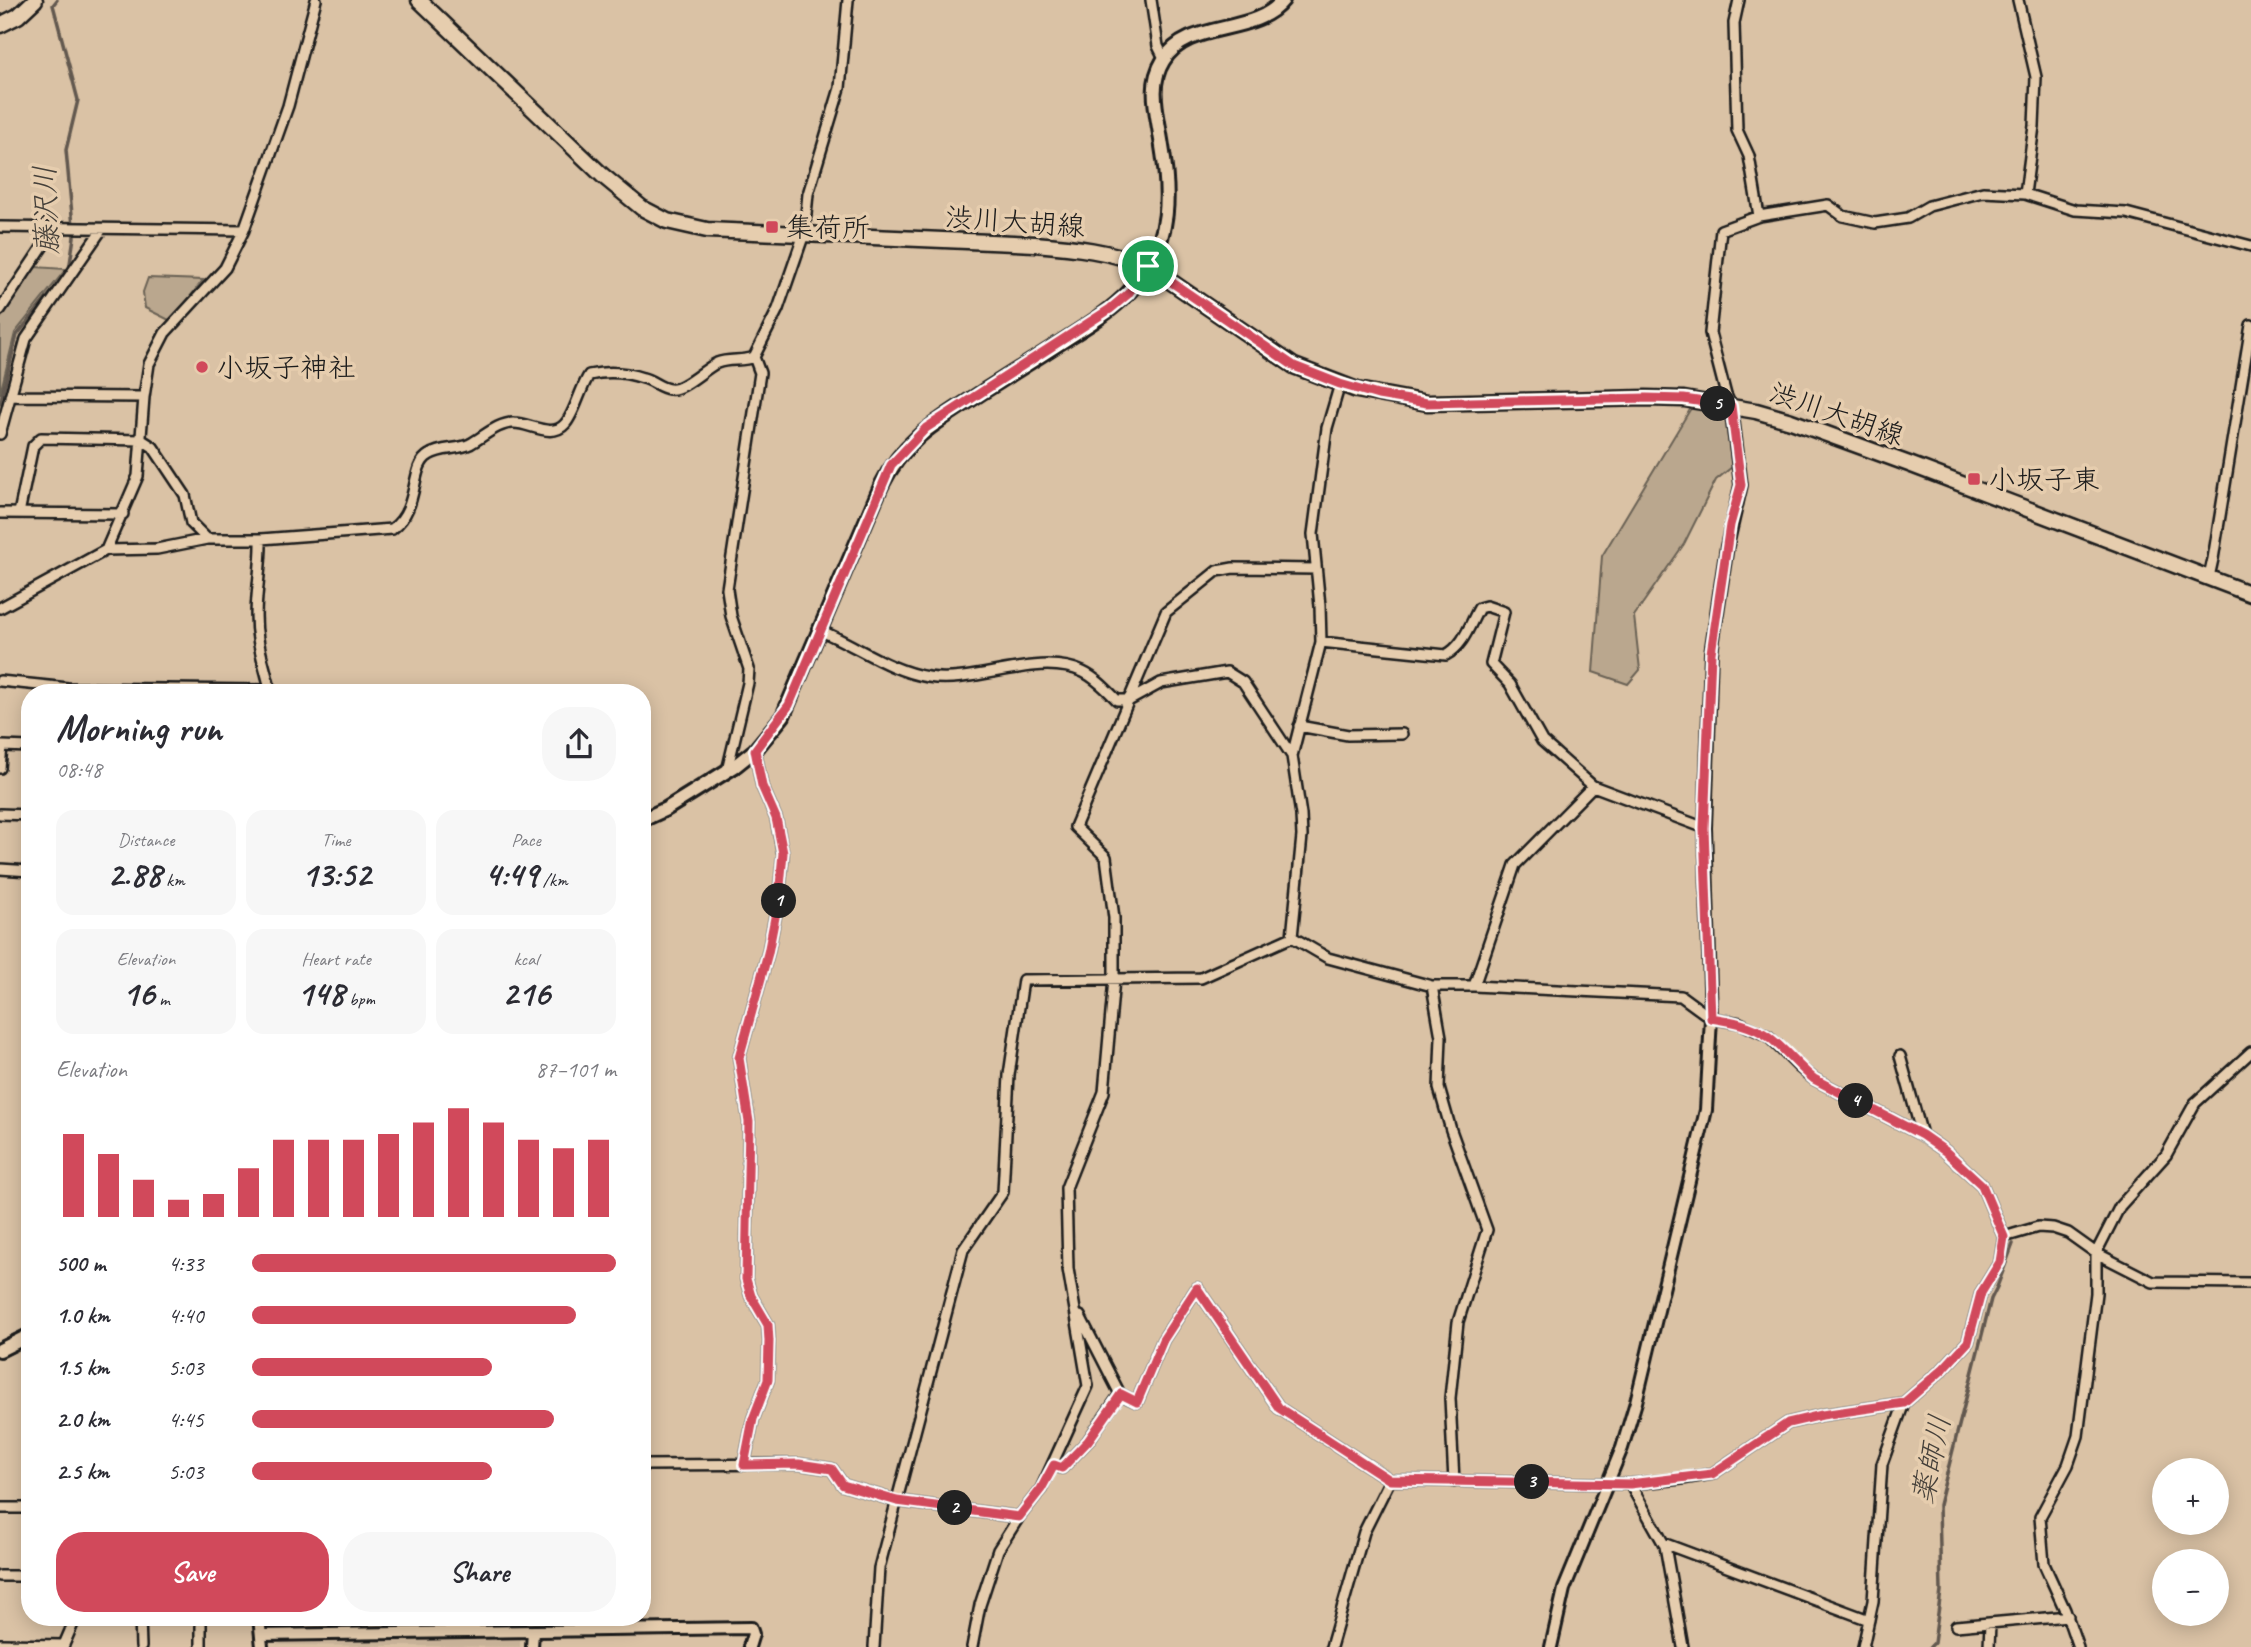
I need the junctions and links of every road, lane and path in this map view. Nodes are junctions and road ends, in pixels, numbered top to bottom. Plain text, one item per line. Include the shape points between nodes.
1 (35, 0) edge
2 (316, 0) edge
3 (419, 0) edge
4 (848, 0) edge
5 (1151, 0) edge
6 (1283, 0) edge
7 (1740, 0) edge
8 (2018, 0) edge
9 (0, 25) edge
10 (1164, 58) junction
11 (2025, 194) junction
12 (1759, 216) junction
13 (0, 227) edge
14 (55, 228) junction
15 (102, 229) junction
16 (244, 230) junction
17 (804, 234) junction
18 (2251, 246) edge
19 (1148, 266) junction
20 (0, 310) edge
21 (2251, 324) edge
22 (754, 357) junction
23 (1340, 384) junction
24 (9, 396) junction
25 (144, 397) junction
26 (1731, 406) junction
27 (0, 434) edge
28 (142, 440) junction
29 (0, 513) edge
30 (19, 513) junction
31 (123, 514) junction
32 (207, 539) junction
33 (261, 539) junction
34 (106, 550) junction
35 (1316, 569) junction
36 (2208, 577) junction
37 (2251, 594) edge
38 (0, 608) edge
39 (820, 630) junction
40 (1321, 642) junction
41 (0, 681) edge
42 (29, 684) edge
43 (269, 684) edge
44 (1130, 700) junction
45 (1299, 726) junction
46 (1402, 734) dead end
47 (21, 747) edge
48 (755, 750) junction
49 (1292, 755) junction
50 (0, 768) edge
51 (727, 771) junction
52 (1592, 786) junction
53 (0, 814) edge
54 (21, 815) edge
55 (651, 816) edge
56 (1704, 828) junction
57 (0, 869) edge
58 (21, 870) edge
59 (1292, 937) junction
60 (1114, 979) junction
61 (1433, 986) junction
62 (1474, 986) junction
63 (1711, 1018) junction
64 (2251, 1052) edge
65 (1900, 1056) dead end
66 (1922, 1135) junction
67 (2004, 1237) junction
68 (2096, 1253) junction
69 (2251, 1283) edge
70 (1074, 1304) junction
71 (21, 1340) edge
72 (0, 1350) edge
73 (1121, 1394) junction
74 (1904, 1403) junction
75 (651, 1465) edge
76 (744, 1465) junction
77 (1054, 1465) junction
78 (1390, 1480) junction
79 (1454, 1482) junction
80 (1608, 1483) junction
81 (1630, 1484) junction
82 (897, 1501) junction
83 (0, 1508) edge
84 (21, 1508) edge
85 (1019, 1517) junction
86 (1663, 1543) junction
87 (0, 1576) edge
88 (21, 1576) edge
89 (2068, 1616) junction
90 (1869, 1620) junction
91 (1990, 1623) junction
92 (72, 1626) edge
93 (140, 1626) edge
94 (201, 1626) edge
95 (1956, 1626) dead end
96 (533, 1632) junction
97 (261, 1641) edge
98 (0, 1644) edge
99 (63, 1646) edge
100 (141, 1647) edge
101 (201, 1647) edge
102 (533, 1647) edge
103 (749, 1647) edge
104 (874, 1647) edge
105 (972, 1647) edge
106 (1331, 1647) edge
107 (1551, 1647) edge
108 (1683, 1647) edge
109 (1863, 1647) edge
110 (1989, 1647) edge
111 (2078, 1647) edge

1 - 9 main road
2 - 16 street via 288,106
3 - 17 main road, 渋川大胡線 via 642,208 667,221 707,230
4 - 17 street via 840,88 808,194
5 - 10 street
6 - 10 main road via 1261,17 1194,36
7 - 12 street via 1734,23 1737,130 1749,156
8 - 11 street via 2036,78
10 - 19 main road via 1156,76 1154,100 1166,225
11 - 12 street via 1983,192 1929,206 1908,218 1875,223 1843,216 1828,205
11 - 18 street via 2075,210 2126,213
12 - 26 street via 1721,230 1710,333
13 - 14 street
14 - 15 street
14 - 20 street
15 - 16 street
15 - 24 street via 26,339
16 - 25 street via 225,268 165,333 149,364
17 - 19 main road, 渋川大胡線 via 1082,248
17 - 22 street via 778,309
19 - 23 main road, 渋川大胡線 via 1294,366
19 - 39 main road via 1128,294 1088,325 946,414 911,442 891,465
21 - 36 street
22 - 33 street via 717,363 669,390 643,378 603,372 589,376 566,424 557,429 509,422 468,445 423,459 410,508 403,521 391,529
22 - 51 street via 760,373 727,589 748,676
23 - 26 main road, 渋川大胡線 via 1427,403 1646,398
23 - 35 street via 1327,428 1313,534
24 - 25 street
24 - 27 street
25 - 28 street
26 - 36 main road, 渋川大胡線 via 1791,421
26 - 56 street via 1741,485 1728,535 1711,653
28 - 30 street via 41,438 33,446
28 - 31 street via 138,476
28 - 32 street via 153,447 185,495 191,523
29 - 30 street
30 - 31 street
31 - 34 street
32 - 33 street
32 - 34 street via 158,548
33 - 43 street via 257,638
34 - 38 street
35 - 40 street
35 - 44 street via 1217,571 1166,612
36 - 37 main road, 渋川大胡線
39 - 44 street via 919,676 945,679 1054,666 1083,672 1117,700
39 - 48 main road via 789,705
40 - 45 street
40 - 52 street via 1446,655 1462,641 1479,608 1504,612 1491,664 1510,684 1542,741
41 - 42 street
44 - 49 street via 1161,683 1227,671 1243,682
44 - 60 street via 1075,827 1106,857 1114,918
45 - 46 street via 1348,735
45 - 49 street
47 - 50 street via 2,746
48 - 51 main road
48 - 76 street via 783,853 768,953 739,1058 749,1122 746,1279 768,1325 769,1341 768,1380 753,1419
49 - 59 street via 1302,836
51 - 55 main road
52 - 56 street
52 - 62 street via 1515,864
53 - 54 street
56 - 63 street
57 - 58 street
59 - 60 street via 1201,978
59 - 61 street via 1328,958
60 - 70 street via 1104,1092 1066,1188 1068,1269
60 - 82 street via 1023,980 1009,1075 1003,1192 964,1250
61 - 62 street
61 - 79 street via 1441,1037 1439,1088 1487,1230 1458,1322 1450,1398
62 - 63 street via 1681,996
63 - 66 street via 1740,1023 1768,1036 1814,1079
63 - 80 street via 1706,1110 1636,1402
64 - 68 street via 2195,1103 2166,1155 2120,1206
65 - 66 street
66 - 67 street via 1982,1185
67 - 68 street via 2038,1227 2053,1228
67 - 74 street via 2000,1262 1981,1293 1968,1342
68 - 69 street via 2153,1282
68 - 89 street via 2096,1293 2078,1436 2040,1517 2043,1564
70 - 73 street
70 - 77 street via 1088,1386
71 - 72 main road
73 - 77 street via 1088,1441 1062,1468
73 - 78 street via 1137,1402 1163,1340 1197,1288 1279,1408
74 - 81 street via 1788,1423 1712,1474
74 - 90 street via 1882,1464
75 - 76 street
76 - 82 street via 832,1469 843,1485
77 - 85 street
78 - 79 street
78 - 106 street via 1364,1532
79 - 80 street
80 - 81 street
80 - 107 street via 1564,1589
81 - 86 street
82 - 85 street
82 - 104 street via 878,1568
83 - 84 street
85 - 105 street via 998,1550
86 - 90 street
86 - 108 street
87 - 88 street
89 - 91 street
89 - 111 street
90 - 109 street
91 - 95 street
91 - 110 street
92 - 99 street
93 - 100 street
94 - 101 street
96 - 97 street
96 - 102 street
96 - 103 street via 751,1628
98 - 99 street

